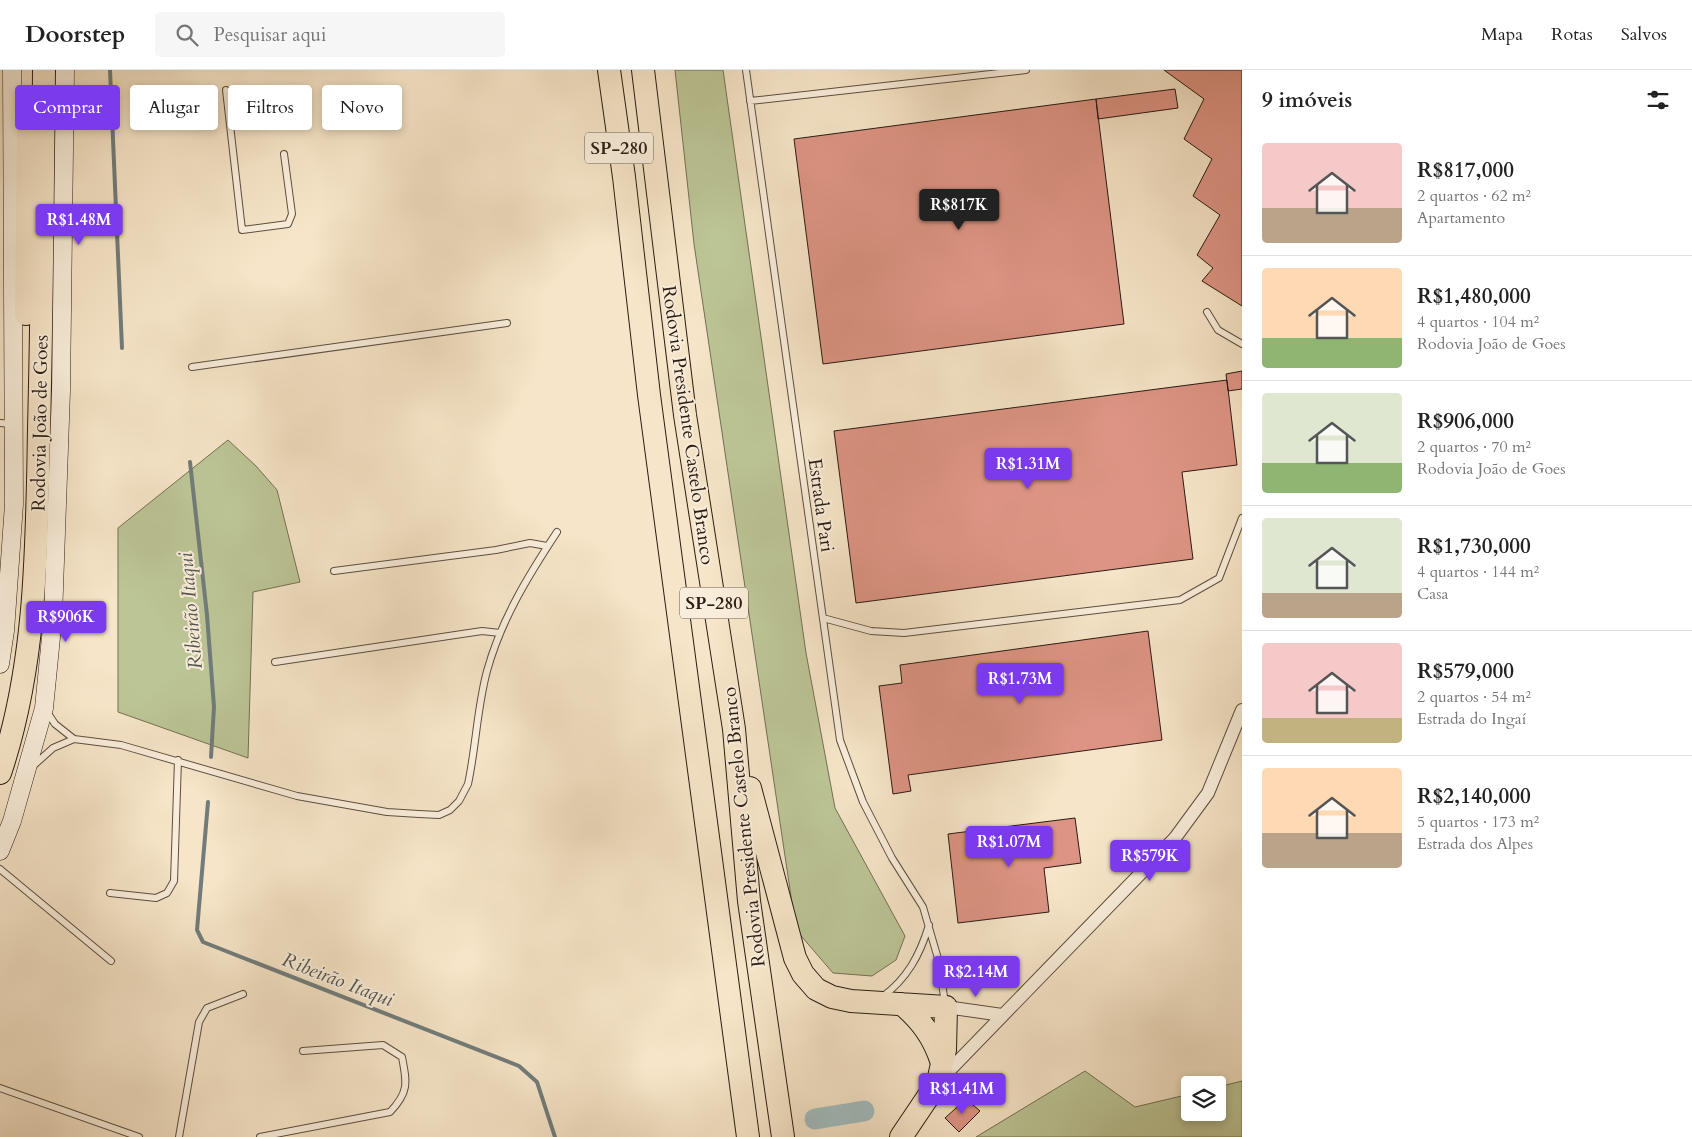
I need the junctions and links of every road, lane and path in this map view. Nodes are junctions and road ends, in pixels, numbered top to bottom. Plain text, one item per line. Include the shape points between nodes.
1 (29, 70) edge
2 (44, 70) edge
3 (65, 70) edge
4 (608, 70) edge
5 (643, 70) edge
6 (746, 70) edge
7 (1026, 70) edge
8 (10, 83) edge
9 (226, 90) dead end
10 (750, 101) junction
11 (284, 154) dead end
12 (1207, 312) dead end
13 (507, 322) dead end
14 (1242, 344) edge
15 (192, 367) dead end
16 (6, 424) edge
17 (1242, 518) edge
18 (557, 532) dead end
19 (547, 546) junction
20 (334, 570) dead end
21 (823, 618) junction
22 (3, 631) edge
23 (500, 633) junction
24 (275, 662) dead end
25 (0, 664) edge
26 (44, 708) junction
27 (1242, 710) edge
28 (0, 729) edge
29 (734, 729) junction
30 (74, 739) junction
31 (178, 760) junction
32 (27, 770) junction
33 (0, 773) edge
34 (0, 851) edge
35 (0, 869) edge
36 (110, 894) dead end
37 (929, 924) junction
38 (111, 961) dead end
39 (243, 994) dead end
40 (872, 1003) junction
41 (902, 1004) junction
42 (946, 1007) junction
43 (1002, 1015) junction
44 (304, 1051) dead end
45 (940, 1073) junction
46 (0, 1088) edge
47 (743, 1098) junction
48 (139, 1137) edge
49 (179, 1137) edge
50 (260, 1137) edge
51 (735, 1137) edge
52 (748, 1137) edge
53 (783, 1137) edge
54 (901, 1137) edge

1 - 28 highway, Rodovia João de Goes via 25,517 17,626
2 - 33 highway, Rodovia João de Goes via 38,494 32,599 25,673
3 - 26 street via 60,456 53,617
4 - 47 highway, Rodovia Presidente Castelo Branco / SP-280
5 - 29 highway, Rodovia Presidente Castelo Branco / SP-280 via 685,416
6 - 10 lane, Estrada Pari
7 - 10 lane
8 - 16 street via 9,395
9 - 11 lane via 242,230 288,224 291,220
10 - 21 lane, Estrada Pari
12 - 14 lane via 1218,330
13 - 15 lane
16 - 22 street via 14,504
17 - 21 lane via 1219,578 1180,600 904,633 871,631
18 - 19 lane
19 - 20 lane via 530,543
19 - 23 lane
21 - 37 lane, Estrada Pari via 840,740 863,802 892,858 915,892
22 - 25 street
23 - 24 lane via 482,630
23 - 31 lane via 487,672 468,784 450,810 439,814 393,812 297,796
26 - 30 lane via 55,724
26 - 32 street
27 - 43 street via 1208,794 1195,813 1175,838
29 - 40 highway via 798,966 816,989 832,997
29 - 53 highway, Rodovia Presidente Castelo Branco / SP-280 via 748,901
30 - 31 lane via 121,745
30 - 32 lane via 53,748
31 - 36 lane via 174,882 167,893 156,898
32 - 34 street
35 - 38 lane
37 - 40 lane via 923,944 903,979
37 - 42 lane, Estrada Pari
39 - 49 lane via 207,1008 199,1022
40 - 41 highway
41 - 42 highway
41 - 45 highway via 926,1028 936,1044
42 - 43 street
42 - 45 highway
43 - 45 street
44 - 50 lane via 383,1045 402,1057 406,1078 403,1098 390,1112
45 - 54 highway
46 - 48 lane
47 - 51 highway
47 - 52 highway, Rodovia Presidente Castelo Branco / SP-280

